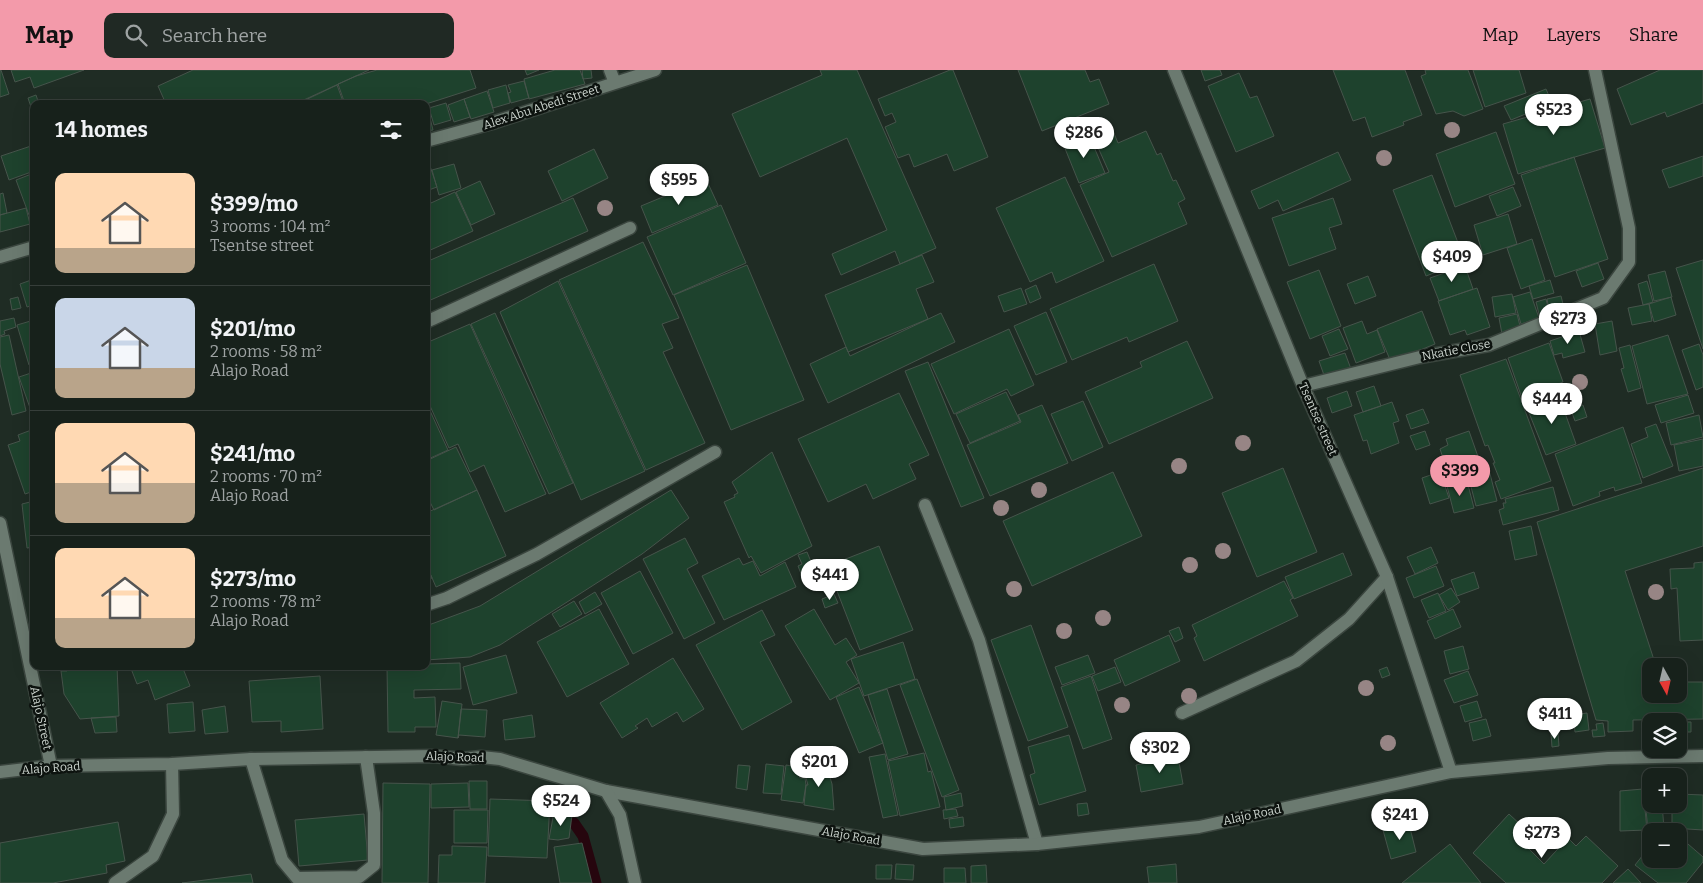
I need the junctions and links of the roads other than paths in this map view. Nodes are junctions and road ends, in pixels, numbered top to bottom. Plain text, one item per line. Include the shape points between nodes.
1 (610, 70) edge
2 (655, 70) edge
3 (1174, 70) edge
4 (1595, 70) edge
5 (615, 83) junction
6 (430, 140) edge
7 (630, 228) dead end
8 (30, 248) edge
9 (0, 257) edge
10 (430, 320) edge
11 (1303, 386) junction
12 (715, 452) dead end
13 (925, 505) dead end
14 (0, 523) edge
15 (1388, 578) junction
16 (430, 604) edge
17 (30, 666) edge
18 (31, 670) edge
19 (1182, 713) dead end
20 (1703, 756) edge
21 (366, 757) junction
22 (250, 759) junction
23 (172, 764) junction
24 (51, 766) junction
25 (0, 772) edge
26 (1451, 772) junction
27 (606, 791) junction
28 (1037, 844) junction
29 (114, 883) edge
30 (635, 883) edge

1 - 5 street
2 - 5 street, Alex Abu Abedi Street
3 - 11 street, Tsentse street
4 - 11 street, Nkatie Close via 1629,228 1629,262 1603,298 1488,345 1420,357
5 - 6 street, Alex Abu Abedi Street
7 - 10 street
8 - 9 street
11 - 15 street, Tsentse street
12 - 16 street via 537,554
13 - 28 street via 979,640
14 - 17 street, Alajo Street
15 - 19 street via 1349,619 1296,661
15 - 26 street, Tsentse street
18 - 24 street, Alajo Street
20 - 26 street, Alajo Road via 1608,758
21 - 22 street, Alajo Road
21 - 22 street via 374,813 374,865 359,877 329,879 297,878 282,860
21 - 27 street, Alajo Road via 462,759 481,756
22 - 23 street, Alajo Road
23 - 24 street, Alajo Road
23 - 29 street via 173,814 153,856
24 - 25 street, Alajo Road
26 - 28 street, Alajo Road via 1199,827
27 - 28 street, Alajo Road via 923,849
27 - 30 street via 620,815

